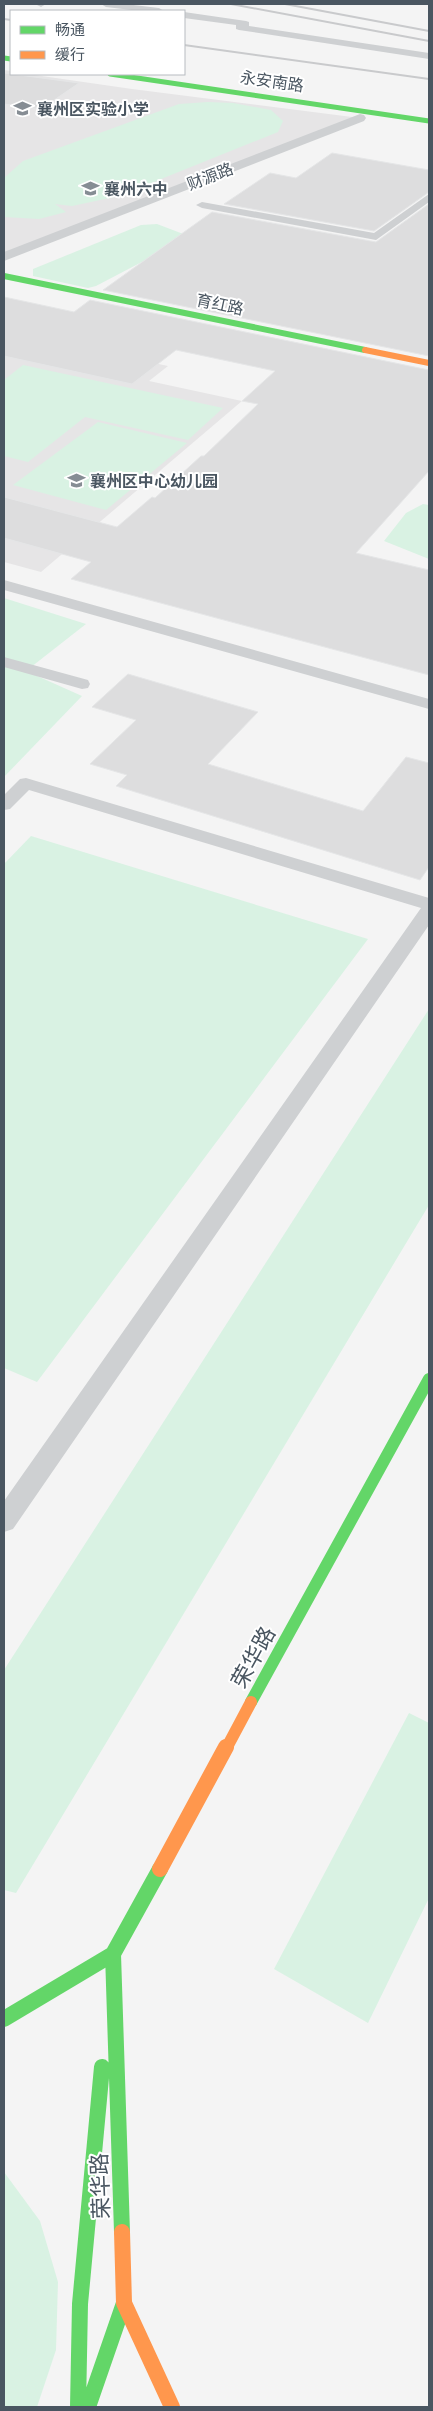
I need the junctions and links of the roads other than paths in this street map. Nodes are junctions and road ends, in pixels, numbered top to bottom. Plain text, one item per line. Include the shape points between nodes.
1 (106, 4) edge
2 (151, 10) edge
3 (185, 15) edge
4 (429, 56) edge
5 (117, 75) edge
6 (360, 118) dead end
7 (429, 121) edge
8 (429, 197) edge
9 (202, 205) dead end
10 (4, 256) edge
11 (4, 276) edge
12 (429, 363) edge
13 (4, 585) edge
14 (4, 662) edge
15 (82, 684) dead end
16 (429, 704) edge
17 (4, 805) edge
18 (429, 904) edge
19 (429, 911) edge
20 (429, 1379) edge
21 (4, 1521) edge
22 (113, 1954) junction
23 (4, 2020) edge
24 (124, 2303) junction
25 (78, 2407) edge
26 (88, 2407) edge
27 (172, 2407) edge

1 - 2 lane
3 - 4 lane via 246,24 239,27
5 - 7 main road, 永安南路
6 - 10 street, 财源路
8 - 9 lane via 376,237
11 - 12 main road, 育红路
13 - 16 lane
14 - 15 lane
17 - 18 lane via 26,783
19 - 21 lane
20 - 22 main road, 荣华路
22 - 23 main road
22 - 24 main road, 荣华路
22 - 25 main road via 80,2304
24 - 26 main road
24 - 27 main road, 荣华路

